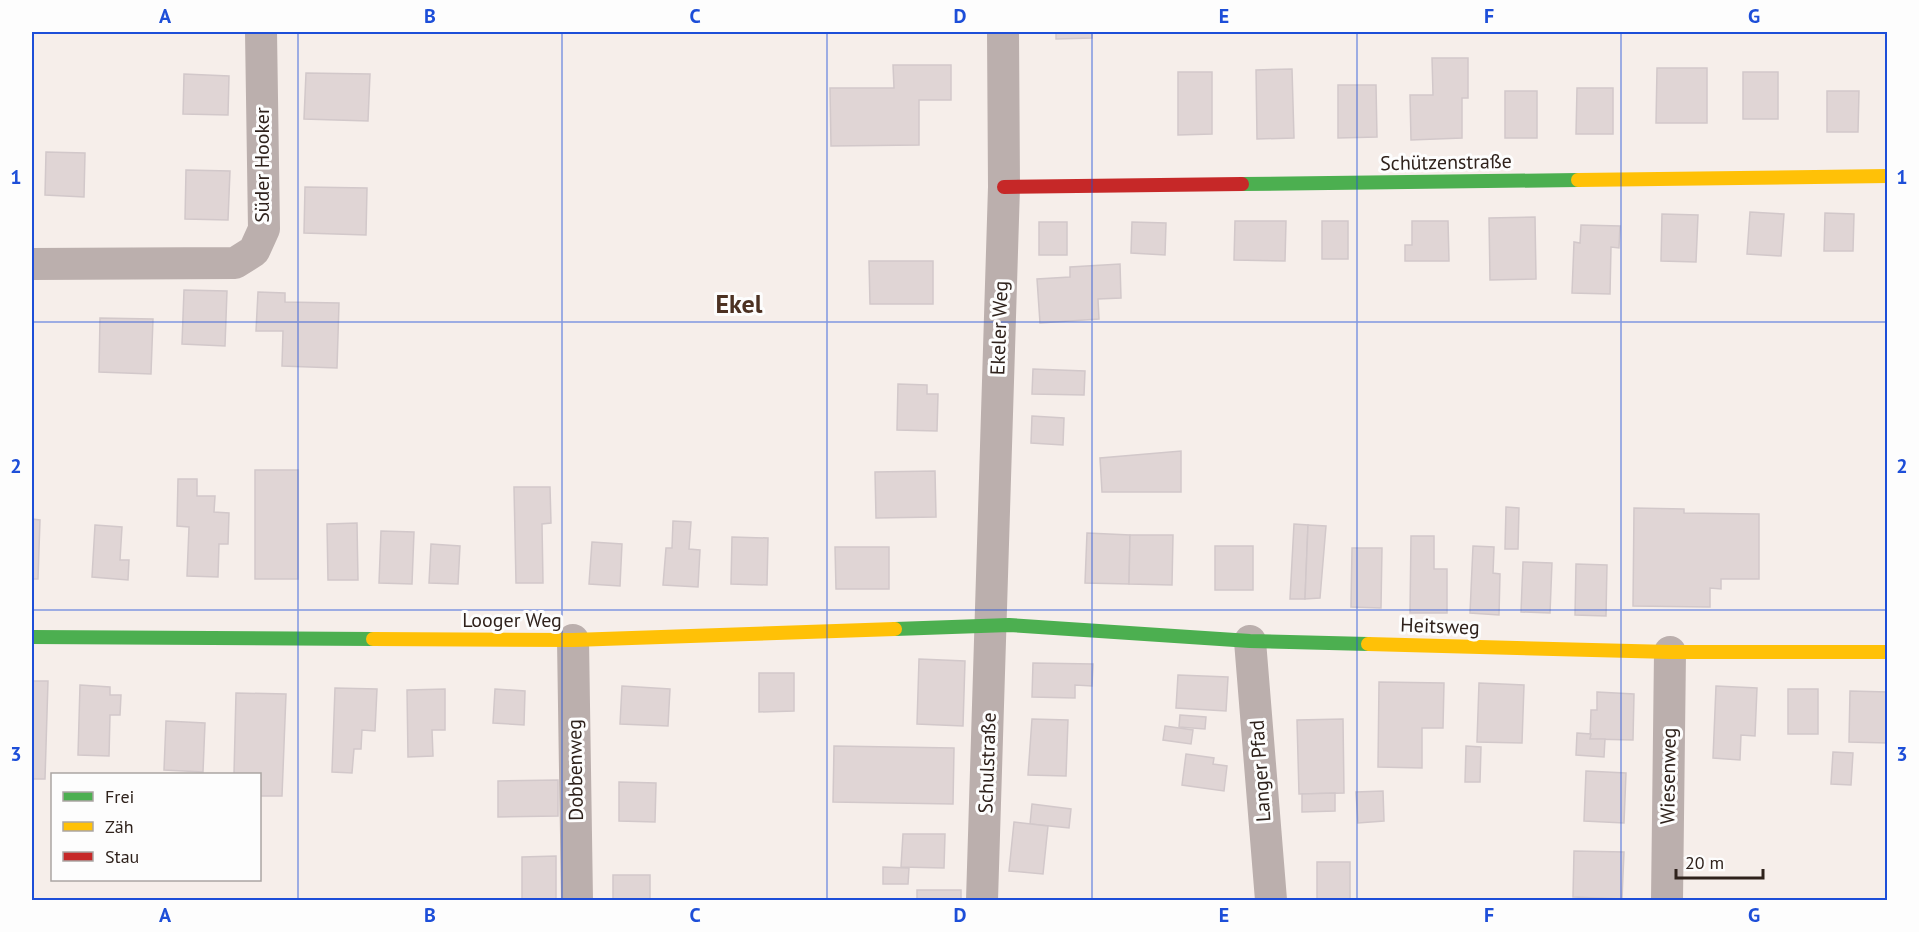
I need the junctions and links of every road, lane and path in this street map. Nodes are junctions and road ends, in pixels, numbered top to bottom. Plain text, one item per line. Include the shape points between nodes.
1 (261, 32) edge
2 (1003, 32) edge
3 (1887, 176) edge
4 (1004, 187) junction
5 (32, 264) edge
6 (992, 625) junction
7 (32, 637) edge
8 (573, 640) junction
9 (1250, 640) junction
10 (1670, 652) junction
11 (1887, 652) edge
12 (577, 900) edge
13 (982, 900) edge
14 (1270, 900) edge
15 (1667, 900) edge

1 - 5 street, Süder Hooker via 264,229 254,251 235,263
2 - 4 street, Ekeler Weg
3 - 4 street, Schützenstraße
4 - 6 street, Ekeler Weg
6 - 8 street, Looger Weg
6 - 9 street, Heitsweg
6 - 13 street, Schulstraße
7 - 8 street, Looger Weg
8 - 12 street, Dobbenweg
9 - 10 street, Heitsweg
9 - 14 street, Langer Pfad
10 - 11 street, Heitsweg
10 - 15 street, Wiesenweg

